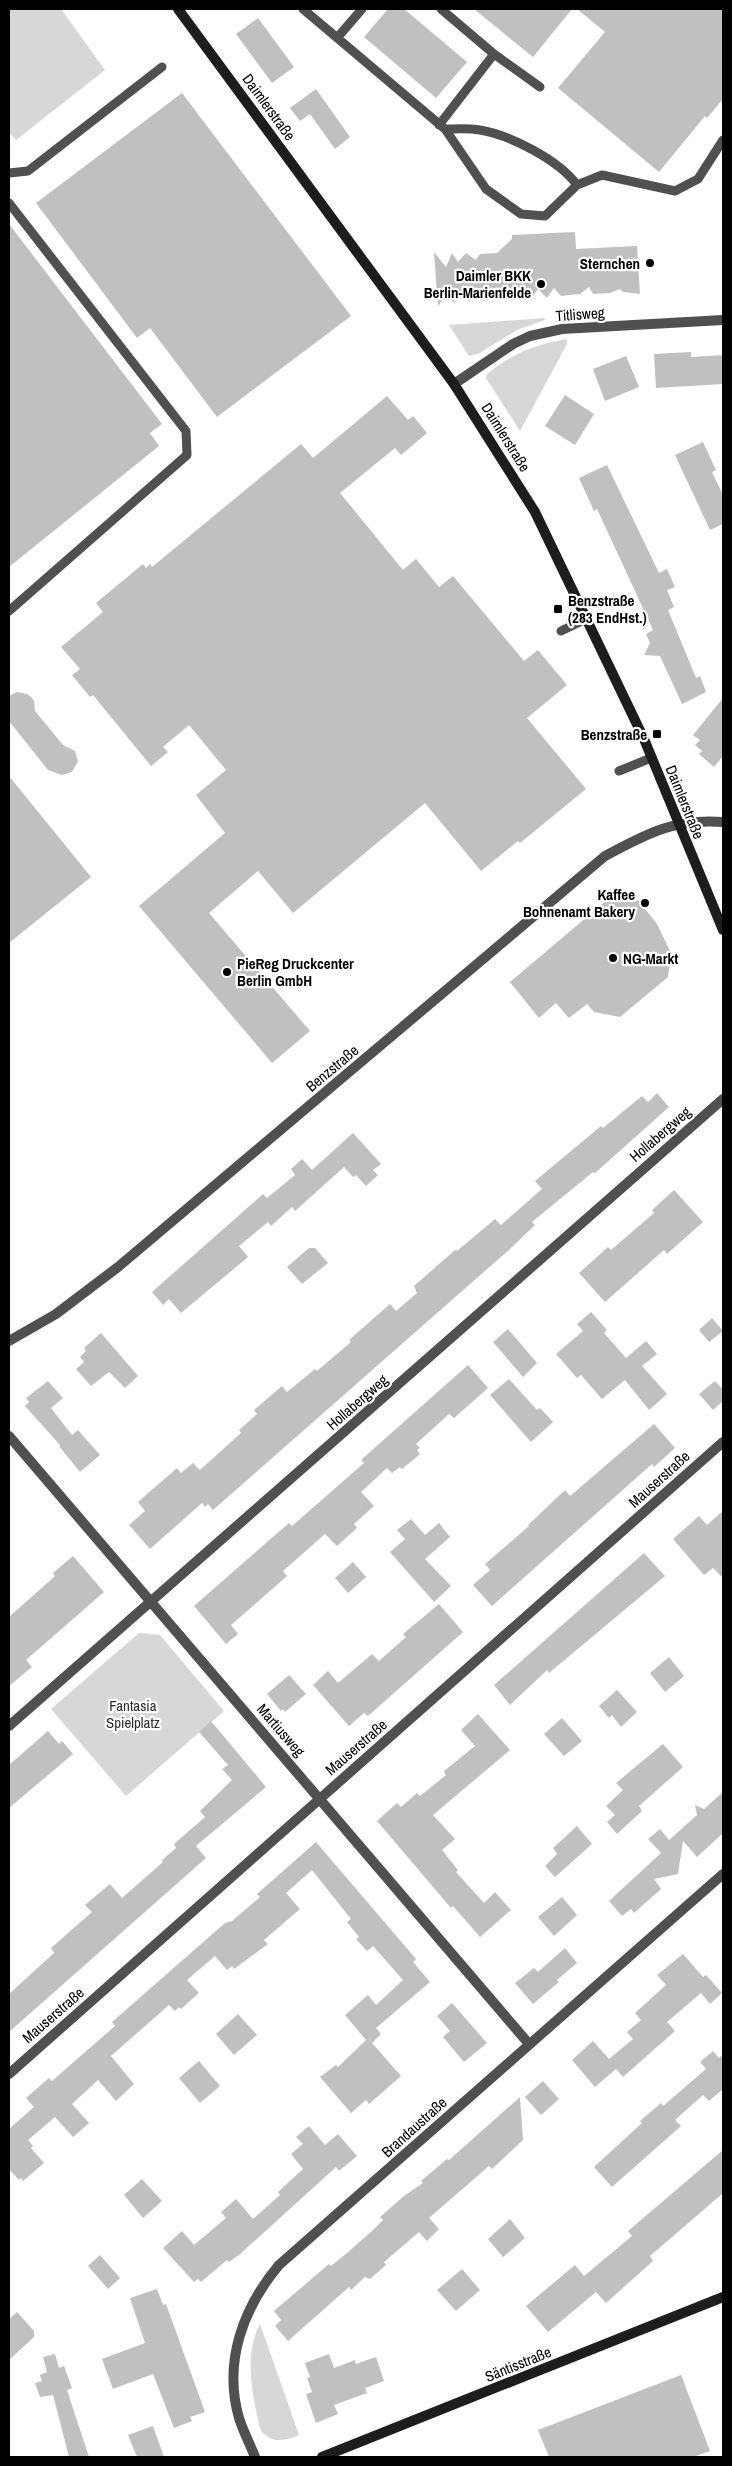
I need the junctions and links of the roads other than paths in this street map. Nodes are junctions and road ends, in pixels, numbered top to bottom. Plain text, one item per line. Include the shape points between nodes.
1 (178, 9) edge
2 (303, 9) edge
3 (362, 9) edge
4 (441, 9) edge
5 (337, 38) junction
6 (494, 54) junction
7 (162, 67) dead end
8 (540, 87) dead end
9 (442, 127) junction
10 (723, 140) edge
11 (9, 173) edge
12 (577, 185) junction
13 (9, 203) edge
14 (723, 320) edge
15 (454, 384) junction
16 (9, 611) edge
17 (586, 619) junction
18 (560, 631) dead end
19 (651, 758) junction
20 (619, 771) dead end
21 (723, 822) edge
22 (677, 823) junction
23 (723, 930) edge
24 (723, 1099) edge
25 (9, 1341) edge
26 (9, 1436) edge
27 (723, 1442) edge
28 (152, 1603) junction
29 (9, 1726) edge
30 (320, 1799) junction
31 (723, 1874) edge
32 (529, 2044) junction
33 (9, 2074) edge
34 (723, 2297) edge
35 (255, 2457) edge
36 (322, 2457) edge

1 - 15 street, Daimlerstraße
2 - 5 lane
3 - 5 lane
4 - 6 lane
5 - 9 lane
6 - 8 lane
6 - 9 lane
7 - 11 lane via 28,171
9 - 12 lane via 480,130 518,143 557,164
9 - 12 lane via 486,189 520,214 545,216
10 - 12 lane via 698,179 675,192 602,175
13 - 16 lane via 186,431 187,455
14 - 15 street, Titlisweg via 562,329 530,336
15 - 17 street, Daimlerstraße via 535,512
17 - 18 lane
17 - 19 street, Daimlerstraße
19 - 20 lane
19 - 22 street, Daimlerstraße
21 - 22 street
22 - 23 street, Daimlerstraße
22 - 25 street, Benzstraße via 640,838 591,866 118,1267 56,1314
24 - 28 street, Hollabergweg
26 - 28 street, Martiusweg
27 - 30 street, Mauserstraße
28 - 29 street, Hollabergweg
28 - 30 street, Martiusweg
30 - 32 street, Martiusweg
30 - 33 street, Mauserstraße
31 - 32 street, Brandaustraße
32 - 35 street, Brandaustraße via 279,2265 260,2287 239,2334 233,2374 239,2417
34 - 36 street, Säntisstraße

